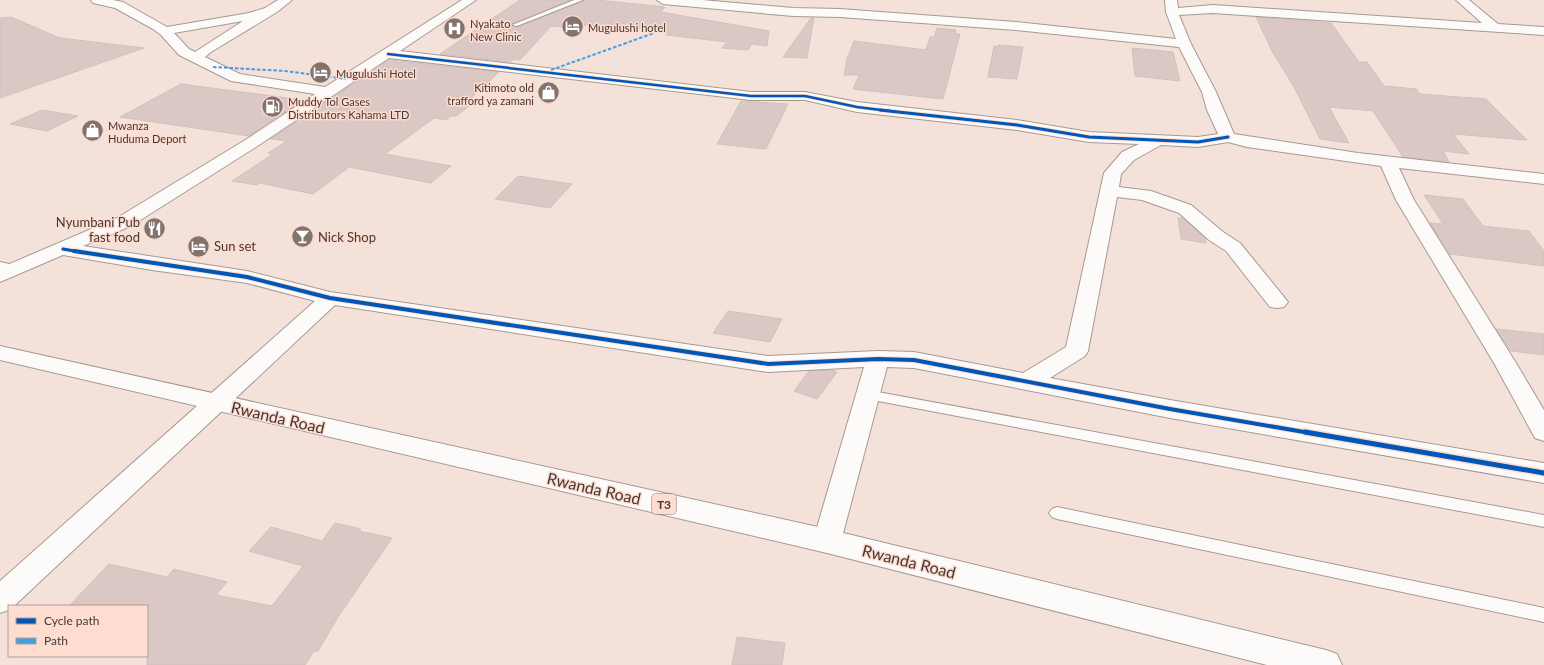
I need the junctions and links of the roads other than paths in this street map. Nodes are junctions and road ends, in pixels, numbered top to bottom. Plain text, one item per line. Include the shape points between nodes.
1 (97, 0) edge
2 (286, 0) edge
3 (470, 0) edge
4 (580, 0) edge
5 (664, 0) edge
6 (1462, 0) edge
7 (895, 3) dead end
8 (746, 4) edge
9 (1172, 6) edge
10 (272, 9) junction
11 (888, 17) junction
12 (515, 25) dead end
13 (1493, 26) junction
14 (165, 31) junction
15 (1544, 31) edge
16 (1184, 44) junction
17 (388, 54) junction
18 (195, 59) junction
19 (328, 92) junction
20 (1228, 137) junction
21 (1157, 141) junction
22 (1387, 161) junction
23 (1544, 179) edge
24 (1108, 191) junction
25 (63, 249) junction
26 (7, 266) edge
27 (0, 276) edge
28 (330, 298) junction
29 (1277, 302) dead end
30 (0, 353) edge
31 (878, 358) junction
32 (1027, 381) junction
33 (867, 395) junction
34 (216, 403) junction
35 (1544, 432) edge
36 (1544, 473) edge
37 (1057, 513) dead end
38 (1544, 521) edge
39 (827, 541) junction
40 (0, 600) edge
41 (1544, 615) edge
42 (1326, 665) edge

1 - 14 main road via 119,5
2 - 10 main road
3 - 17 main road
4 - 12 lane
5 - 8 main road
6 - 13 main road
7 - 11 main road via 887,10
8 - 11 main road
9 - 13 main road
9 - 16 main road
10 - 14 main road via 251,16
10 - 18 main road
11 - 16 main road via 1060,30
13 - 15 main road
14 - 18 main road via 184,52
16 - 20 main road via 1209,92 1214,110
17 - 19 main road
17 - 21 main road via 751,96 800,96 857,107 1017,125 1075,136
18 - 19 main road via 236,78
19 - 25 main road via 124,222
20 - 21 main road via 1198,142
20 - 22 main road via 1247,142
21 - 24 main road via 1128,156 1113,173
22 - 23 main road
22 - 35 main road via 1405,200
24 - 29 main road via 1145,195 1185,210 1233,247
24 - 32 main road via 1077,351
25 - 26 main road
25 - 28 main road via 247,277
26 - 27 main road
28 - 31 main road via 768,364
28 - 34 main road
30 - 34 main road, Rwanda Road / T3
31 - 32 main road via 914,360
31 - 33 main road
32 - 36 main road via 1170,409
33 - 38 lane
33 - 39 main road
34 - 39 main road, Rwanda Road / T3
34 - 40 main road
37 - 41 lane
39 - 42 main road, Rwanda Road / T3

